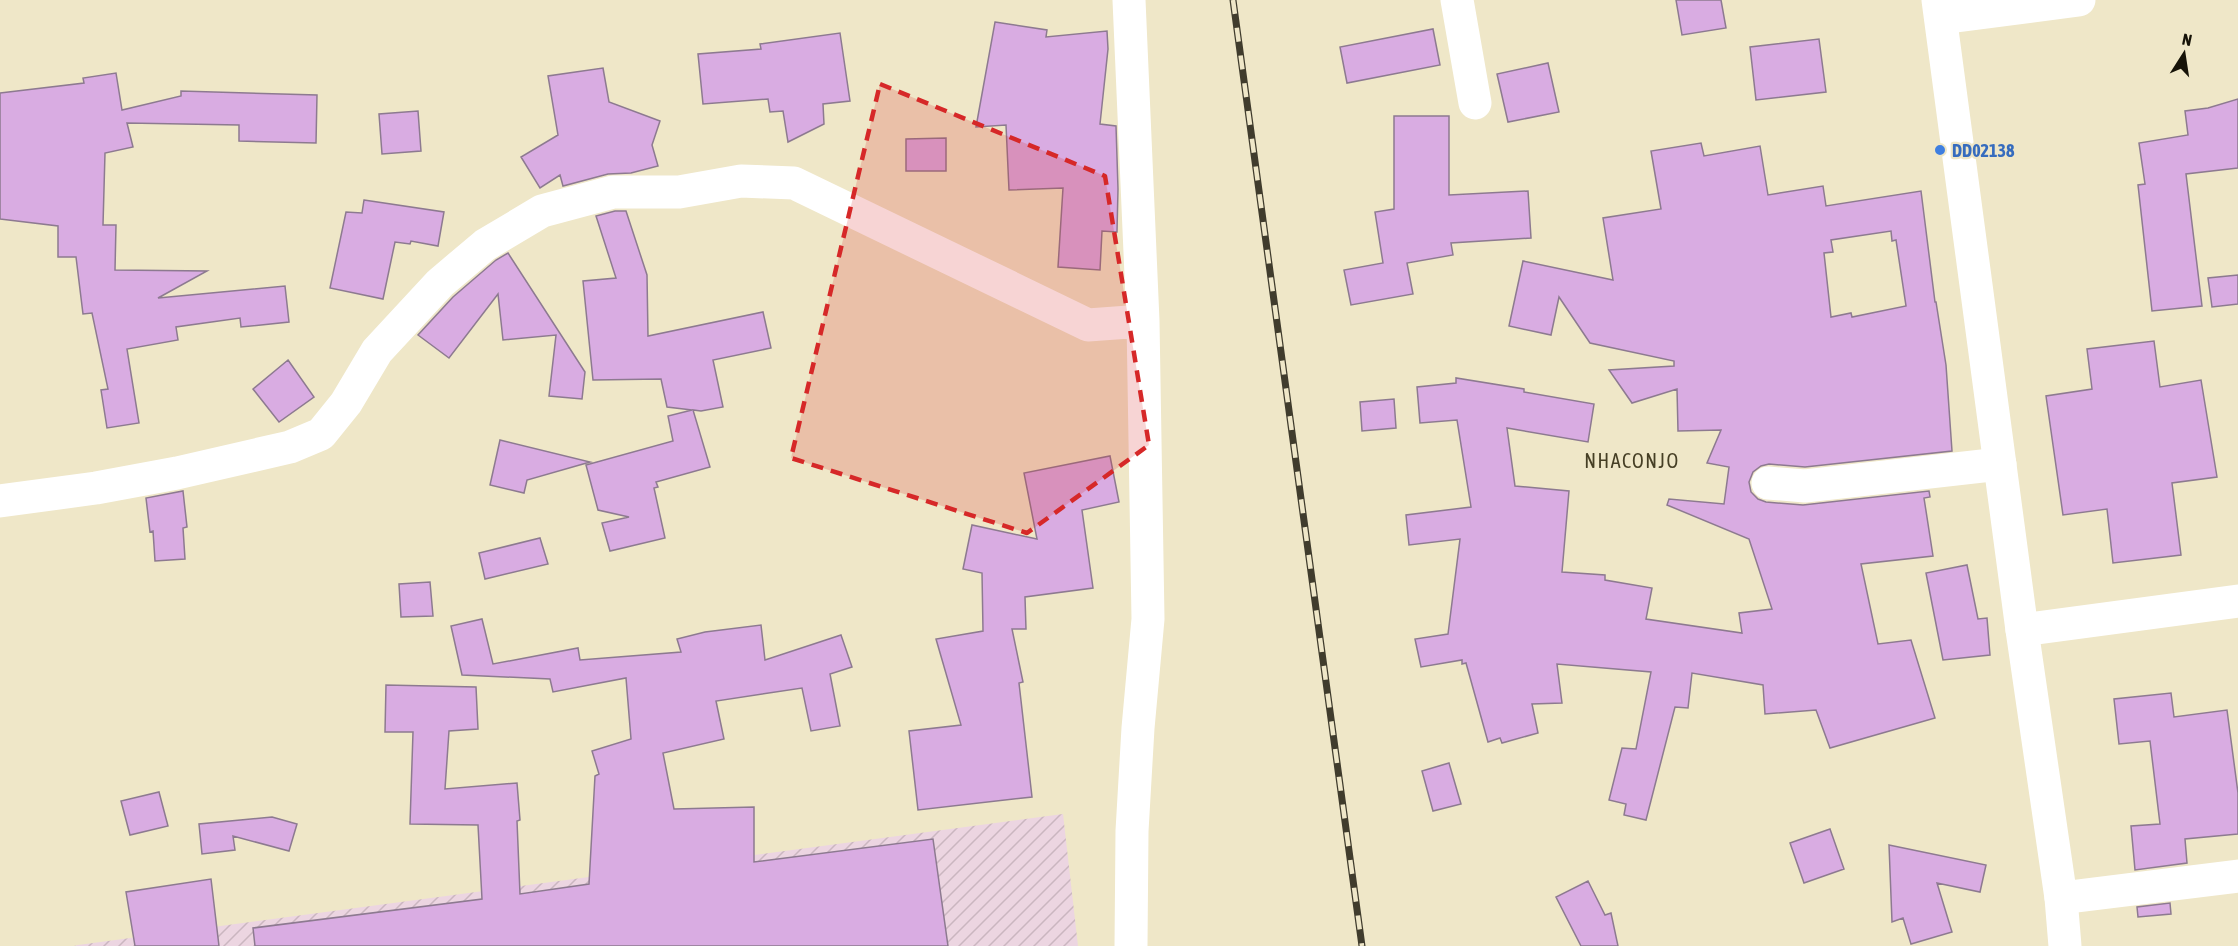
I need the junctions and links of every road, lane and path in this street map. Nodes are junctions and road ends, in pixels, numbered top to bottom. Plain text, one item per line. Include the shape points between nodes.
1 (1129, 0) edge
2 (1457, 0) edge
3 (2079, 0) edge
4 (1940, 9) edge
5 (1475, 103) dead end
6 (1143, 321) junction
7 (2000, 464) junction
8 (1768, 483) dead end
9 (0, 501) edge
10 (2238, 601) edge
11 (2022, 630) junction
12 (2238, 876) edge
13 (2061, 898) junction
14 (1131, 946) edge
15 (2065, 946) edge

1 - 6 street
2 - 5 street
3 - 4 street
4 - 7 street
6 - 9 street via 1088,325 794,183 741,181 679,192 613,192 542,211 485,244 440,283 377,351 346,403 321,434 290,447 177,473
6 - 14 street via 1148,619 1132,831
7 - 8 street via 1805,486
7 - 11 street
10 - 11 street
11 - 13 street
12 - 13 street
13 - 15 street

